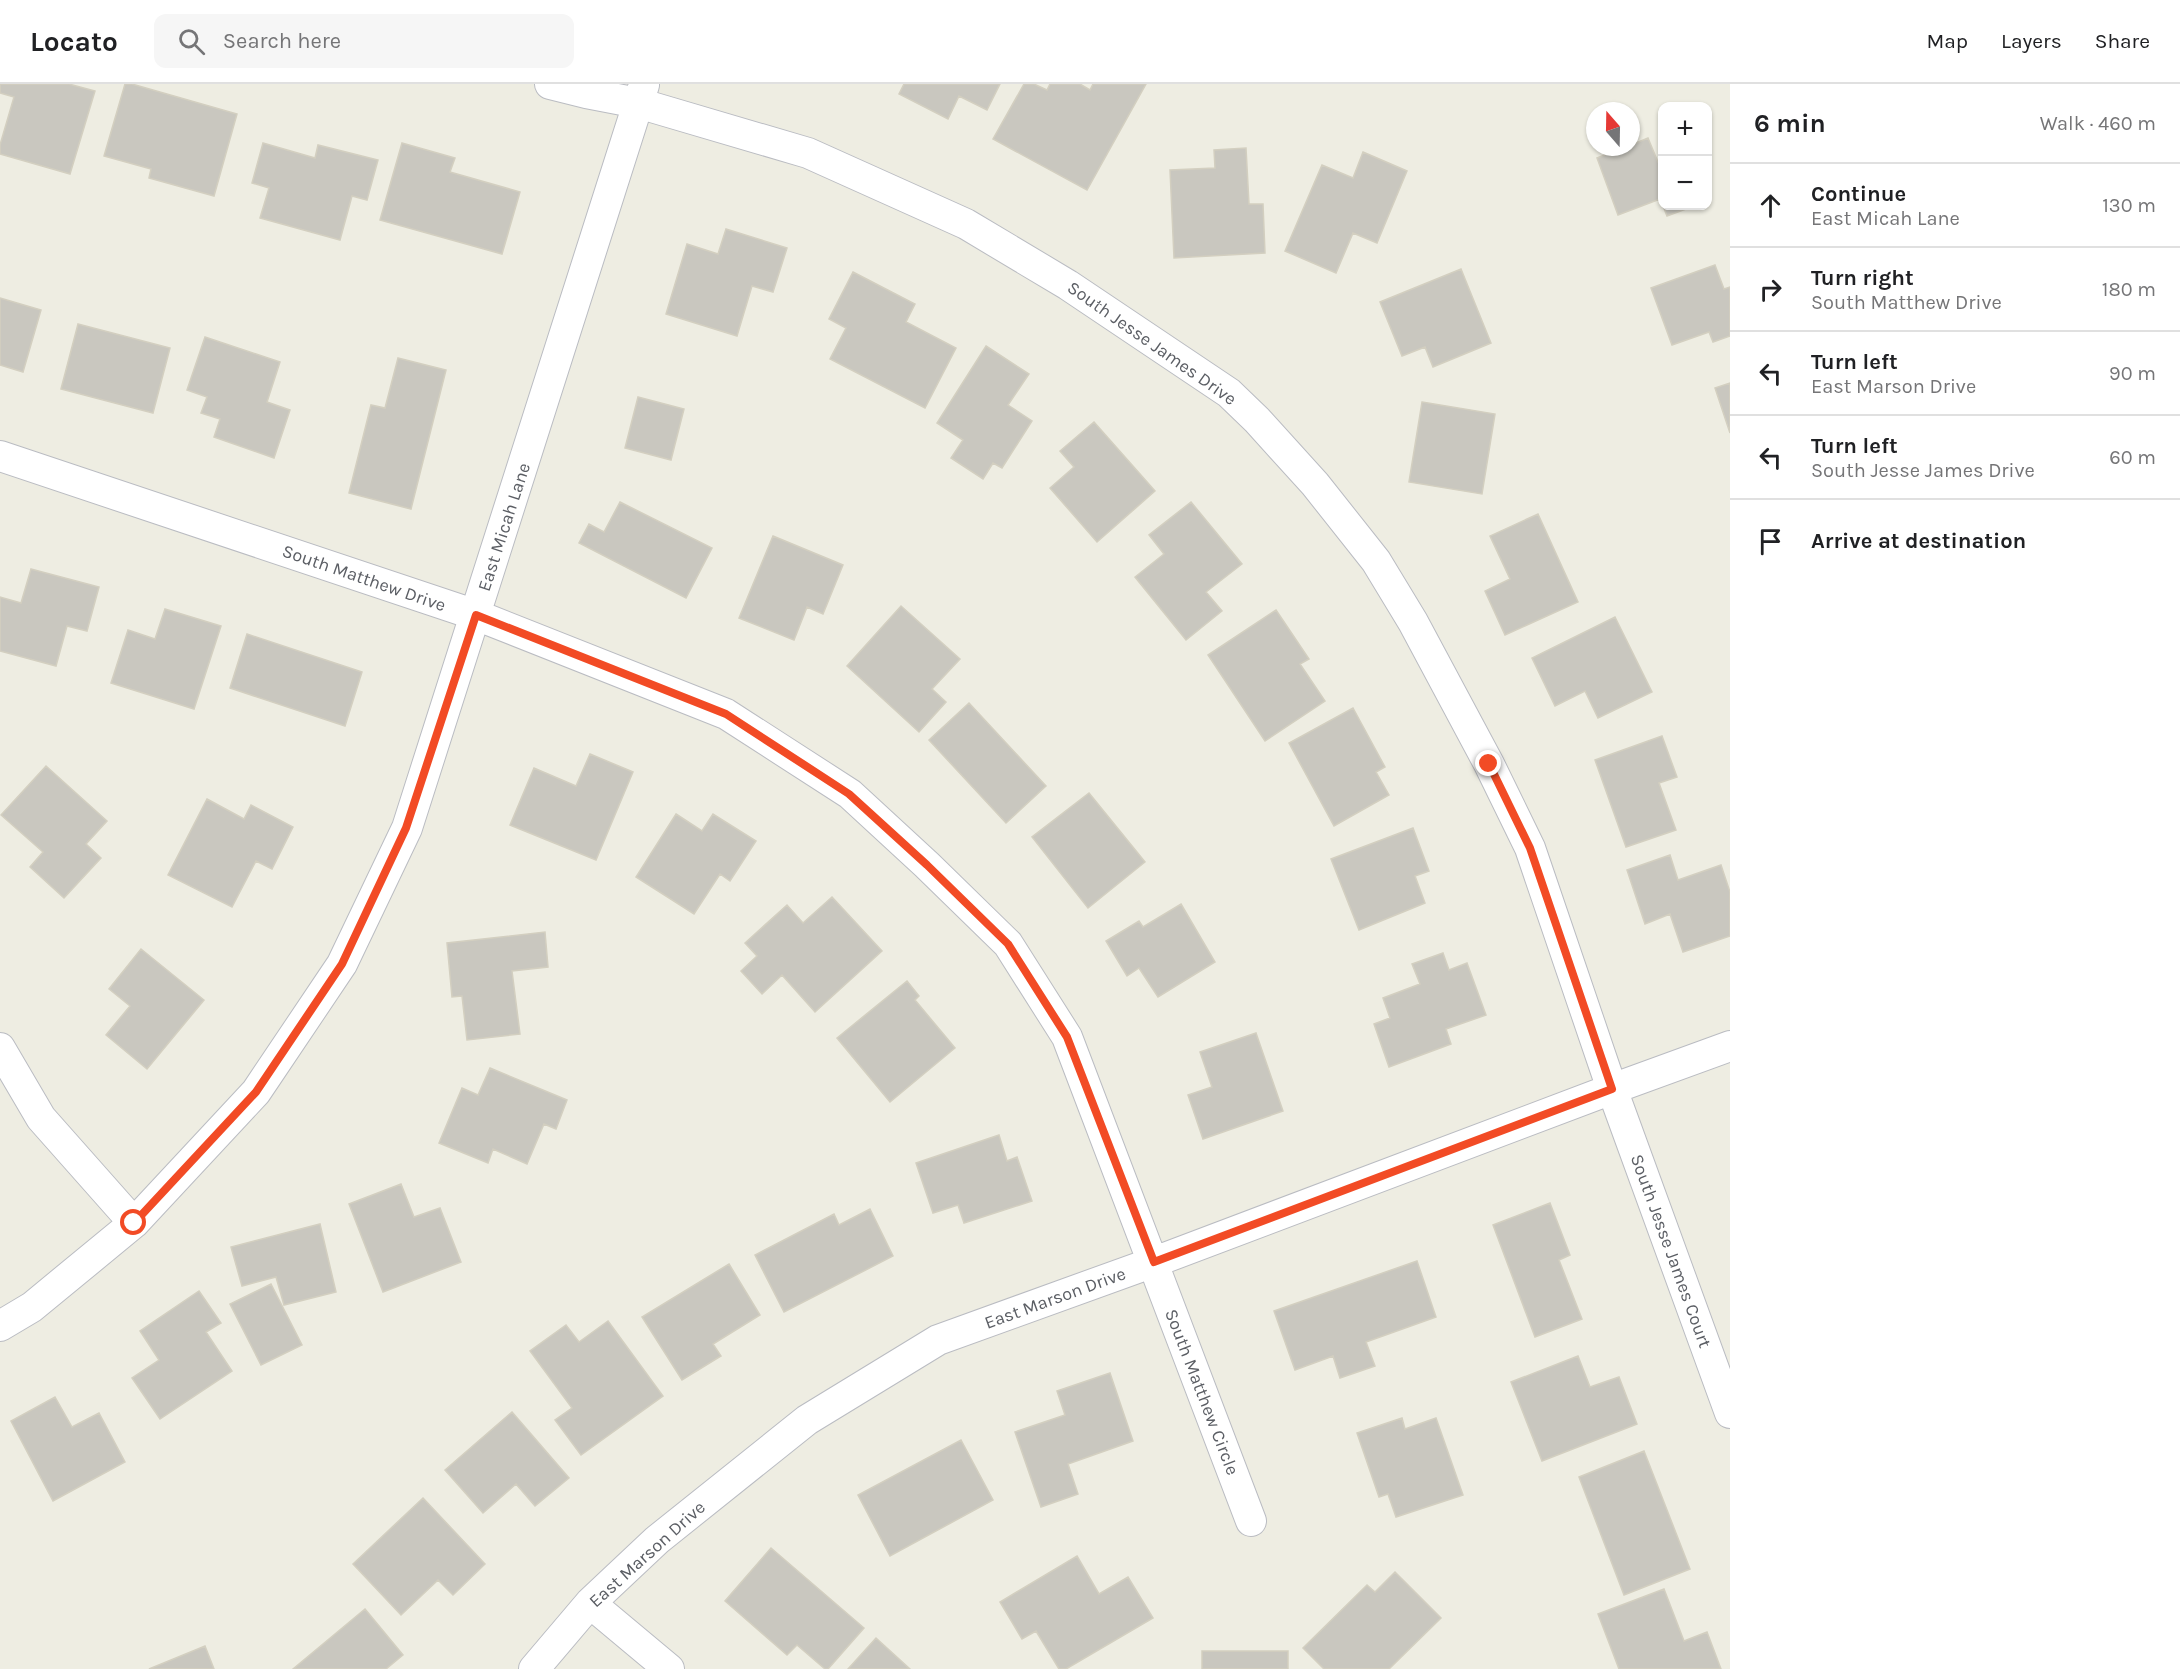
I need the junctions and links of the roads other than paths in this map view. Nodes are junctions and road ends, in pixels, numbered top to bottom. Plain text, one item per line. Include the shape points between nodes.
1 (550, 84) edge
2 (641, 93) edge
3 (0, 456) edge
4 (476, 615) junction
5 (1730, 1046) edge
6 (0, 1048) edge
7 (1612, 1089) junction
8 (134, 1223) junction
9 (1154, 1262) junction
10 (0, 1326) edge
11 (1730, 1413) edge
12 (1251, 1521) dead end
13 (590, 1603) junction
14 (534, 1669) edge
15 (669, 1669) edge

1 - 2 street, South Jesse James Drive via 586,93
2 - 4 street, East Micah Lane
2 - 7 street, South Jesse James Drive via 808,153 966,224 1068,285 1229,393 1257,420 1315,484 1376,561 1478,744 1530,848
3 - 4 street, South Matthew Drive
4 - 8 street, East Micah Lane via 406,828 342,964 256,1092
4 - 9 street, South Matthew Drive via 726,714 849,794 927,865 1008,944 1067,1037
5 - 7 street, East Marson Drive
6 - 8 street via 41,1118
7 - 9 street, East Marson Drive
7 - 11 street, South Jesse James Court
8 - 10 street, East Micah Lane via 32,1307
9 - 12 street, South Matthew Circle
9 - 13 street, East Marson Drive via 938,1340 807,1420 657,1540
13 - 14 street, East Marson Drive
13 - 15 street

